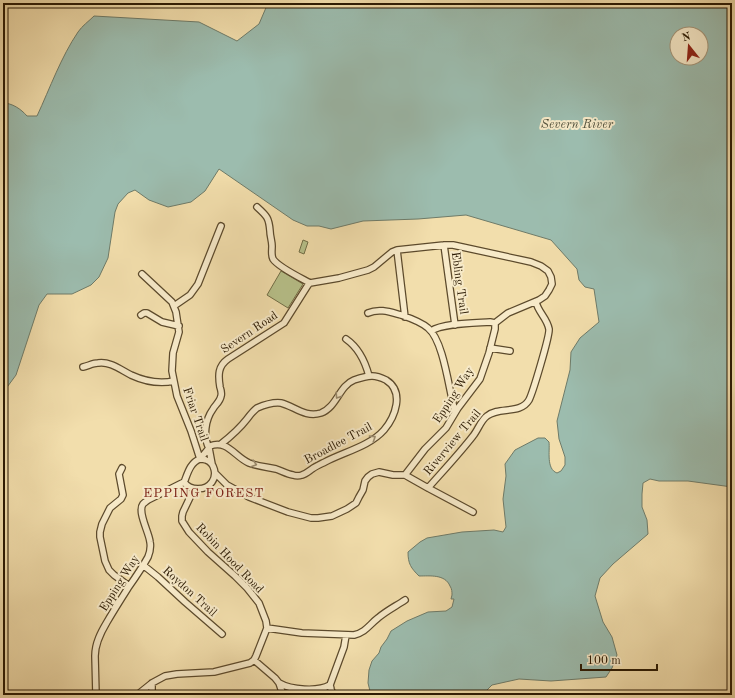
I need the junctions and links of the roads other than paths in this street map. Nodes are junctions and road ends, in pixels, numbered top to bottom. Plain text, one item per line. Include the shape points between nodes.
1 (257, 207) dead end
2 (221, 226) dead end
3 (444, 245) junction
4 (397, 250) junction
5 (142, 274) dead end
6 (310, 283) junction
7 (536, 302) junction
8 (174, 306) junction
9 (368, 313) dead end
10 (141, 315) dead end
11 (405, 317) junction
12 (494, 322) junction
13 (455, 325) junction
14 (179, 326) junction
15 (431, 331) junction
16 (346, 339) dead end
17 (490, 348) junction
18 (510, 351) dead end
19 (83, 367) dead end
20 (369, 376) junction
21 (174, 381) junction
22 (455, 412) junction
23 (221, 444) junction
24 (209, 448) junction
25 (200, 459) junction
26 (212, 465) junction
27 (122, 468) dead end
28 (215, 473) junction
29 (406, 475) junction
30 (184, 482) junction
31 (212, 484) junction
32 (227, 485) junction
33 (428, 488) junction
34 (194, 489) junction
35 (473, 512) dead end
36 (143, 565) junction
37 (129, 586) junction
38 (405, 600) dead end
39 (267, 628) junction
40 (222, 634) dead end
41 (346, 635) junction
42 (254, 660) junction
43 (152, 683) junction
44 (279, 683) junction
45 (330, 685) junction
46 (732, 690) edge
47 (96, 695) edge
48 (137, 695) edge
49 (152, 695) edge
50 (283, 695) edge
51 (333, 695) edge
52 (732, 695) edge

1 - 6 street via 270,224 274,260
2 - 8 street via 198,284 190,295
3 - 4 street
3 - 7 street via 511,257 541,266 550,274 552,284 545,296
3 - 13 street, Ebling Trail
4 - 6 street via 368,270
4 - 11 street
5 - 8 street
6 - 24 street, Severn Road via 282,325 222,364 218,376 221,396 207,423 206,440
7 - 12 street via 512,311
7 - 33 street, Riverview Trail via 550,332 530,400 520,408 486,416 471,440
8 - 14 street, Friar Trail
9 - 11 street via 380,310
10 - 14 street via 147,313 162,322
11 - 15 street
12 - 13 street
12 - 17 street, Epping Way via 495,329
13 - 15 street
14 - 21 street, Friar Trail via 172,366
15 - 22 street via 442,352
16 - 20 street via 360,352
17 - 18 street
17 - 22 street, Epping Way via 480,379
19 - 21 street via 106,364 151,381
20 -> 23 street via 350,382 329,408 318,414 302,412 281,403 260,407
23 -> 20 street, Broadlee Trail via 250,463 294,475 303,474 372,440 391,420 397,399 394,388 385,379
21 - 25 street, Friar Trail
22 - 29 street, Epping Way via 446,428 425,449
23 - 24 street
24 - 25 street
24 - 26 street
25 - 26 street via 207,460
25 - 30 street via 194,462
26 - 28 street
27 - 37 street via 119,474 123,495 110,508 100,528 100,537 105,561 110,570
28 - 31 street
28 - 32 street
29 - 32 street via 379,472 372,474 365,481 356,503 332,516 318,518 276,508
29 - 33 street
30 - 34 street
30 - 36 street, Epping Way via 143,503 142,514 151,548
31 - 32 street
31 - 34 street
33 - 35 street
34 - 39 street, Robin Hood Road via 183,512 184,525 208,552 250,590 261,608
36 - 37 street, Epping Way
36 - 40 street, Roydon Trail
37 - 47 street, Epping Way via 116,605 96,645
38 - 41 street via 360,634
39 - 41 street
39 - 42 street
41 - 45 street
42 - 43 street via 220,671 165,676
42 - 44 street
43 - 48 street
43 - 49 street
44 - 45 street via 288,687 316,689
44 - 50 street
45 - 51 street
46 - 52 street

